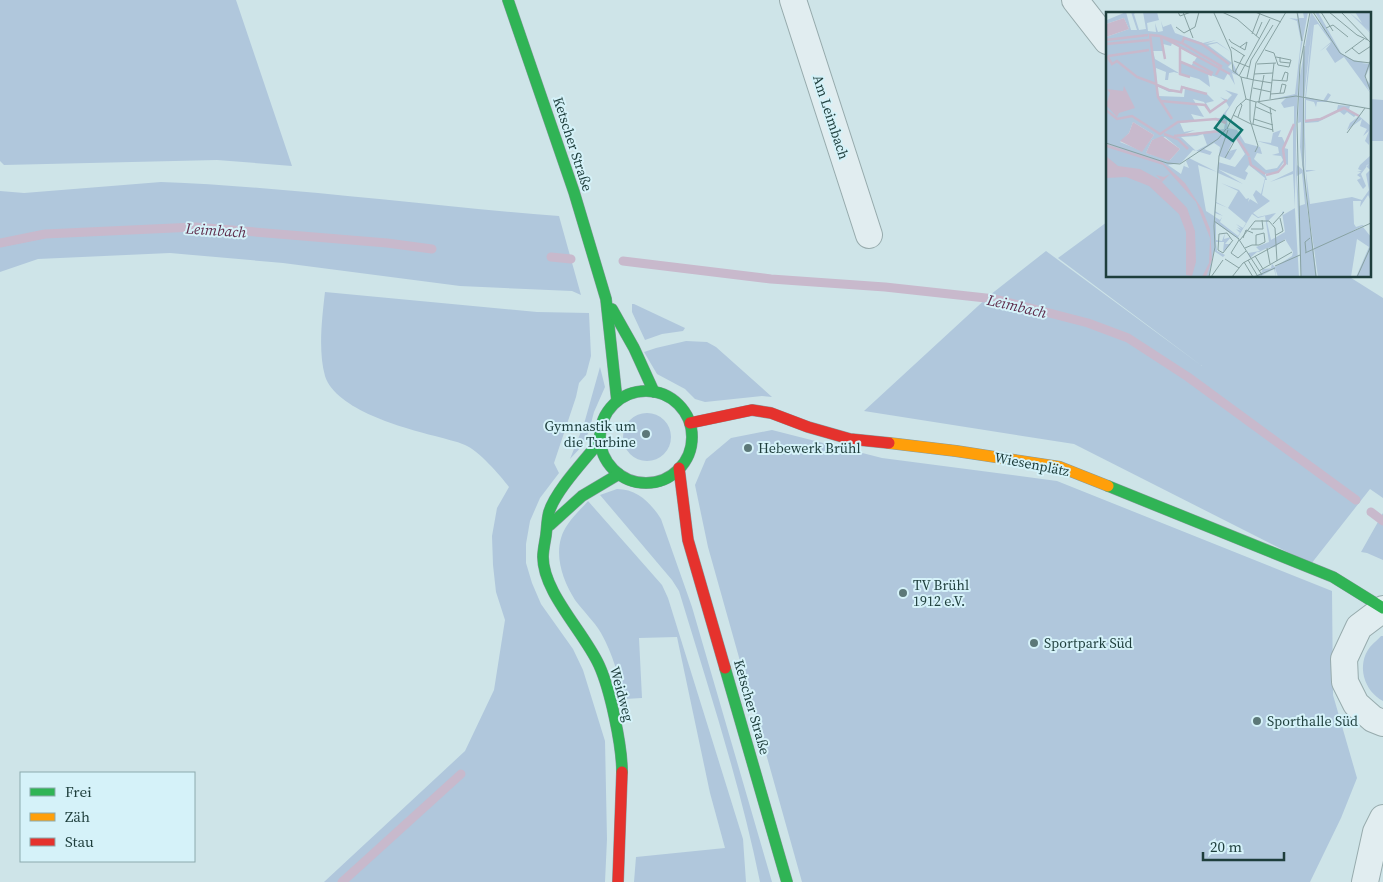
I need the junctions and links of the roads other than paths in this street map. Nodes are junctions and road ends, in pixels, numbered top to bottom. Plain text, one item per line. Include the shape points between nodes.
1 (508, 0) edge
2 (793, 0) edge
3 (1075, 0) edge
4 (1106, 40) edge
5 (869, 235) dead end
6 (606, 298) junction
7 (654, 392) junction
8 (618, 401) junction
9 (690, 423) junction
10 (600, 441) junction
11 (679, 468) junction
12 (619, 474) junction
13 (652, 483) junction
14 (658, 494) dead end
15 (675, 521) dead end
16 (547, 529) junction
17 (688, 540) junction
18 (1383, 609) edge
19 (1383, 723) edge
20 (1383, 818) edge
21 (618, 882) edge
22 (787, 882) edge
23 (1365, 882) edge

1 - 6 main road, Ketscher Straße via 574,192
2 - 5 street, Am Leimbach
3 - 4 street
6 - 7 main road, Ketscher Straße
6 - 8 main road, Ketscher Straße
7 - 8 main road via 635,393
7 - 9 main road via 676,403
8 - 10 main road via 604,419
9 - 11 main road via 692,439 688,455
9 - 18 main road, Wiesenplätz via 752,410 771,413 850,439 1060,467 1333,577
10 - 12 main road via 603,454
10 - 16 main road, Weidweg via 557,495 549,512
11 - 13 main road via 671,476
11 - 17 main road
12 - 13 main road via 633,481
12 - 16 main road via 588,491
13 - 14 main road
15 - 17 main road
16 - 21 main road, Weidweg via 542,557 545,572 556,597 599,665 614,717 622,759
17 - 22 main road, Ketscher Straße
18 - 19 street, Wiesenplätz via 1359,627 1344,659 1345,682 1356,704
20 - 23 street via 1376,832

